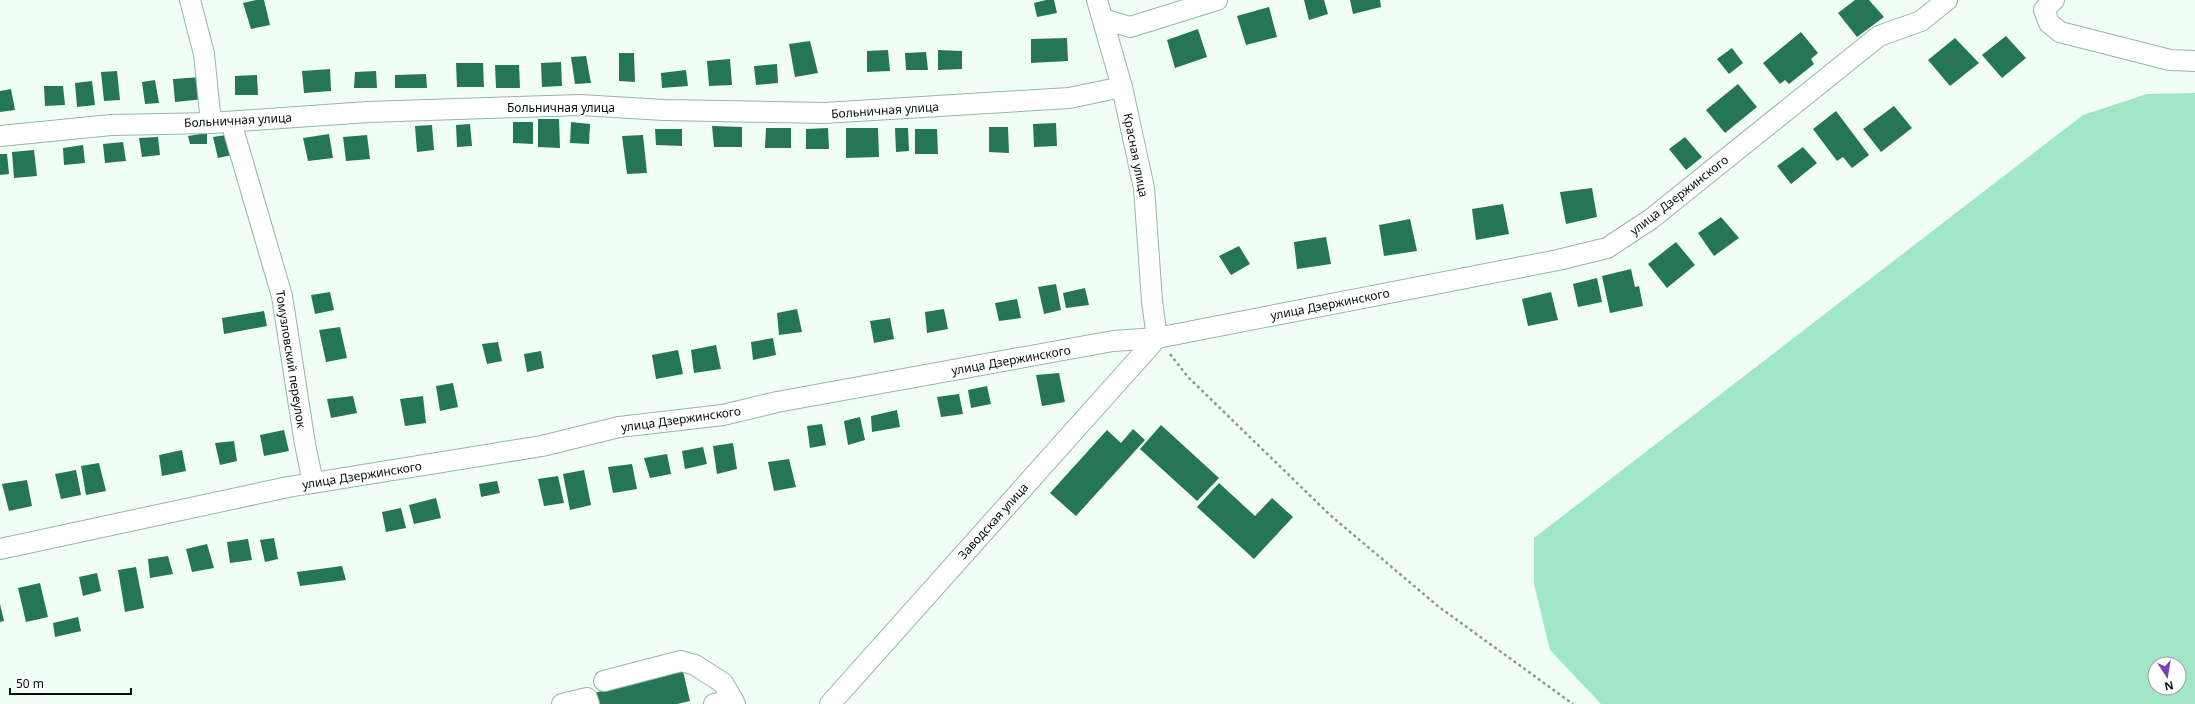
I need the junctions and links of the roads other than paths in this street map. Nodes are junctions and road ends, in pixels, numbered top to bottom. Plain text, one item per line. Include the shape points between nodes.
1 (190, 0) edge
2 (1097, 0) edge
3 (1217, 0) edge
4 (1947, 0) edge
5 (2054, 0) edge
6 (1103, 19) junction
7 (1130, 27) junction
8 (1114, 60) junction
9 (2195, 61) edge
10 (1122, 87) junction
11 (231, 122) junction
12 (211, 123) junction
13 (0, 136) edge
14 (1157, 338) junction
15 (313, 483) junction
16 (0, 549) edge
17 (604, 681) dead end
18 (728, 703) edge
19 (562, 704) edge
20 (589, 704) edge
21 (830, 704) edge

1 - 12 street via 204,54
2 - 6 street, Красная улица
3 - 7 street
4 - 14 street, улица Дзержинского via 1921,21 1879,36 1651,219 1608,248
5 - 9 street via 2044,10 2049,23 2060,32 2170,60
6 - 7 street
6 - 8 street, Красная улица
7 - 8 street
8 - 10 street, Красная улица
10 - 11 street, Больничная улица via 1069,98 824,113 664,110 580,105 368,112
10 - 14 street, Красная улица via 1144,188
11 - 12 street, Больничная улица
11 - 15 street, Томузловский переулок via 282,296
12 - 13 street, Больничная улица via 111,125
14 - 15 street, улица Дзержинского via 1112,341 785,401 723,415 619,427 542,446
14 - 21 street, Заводская улица
15 - 16 street, улица Дзержинского
17 - 18 street via 681,662 695,665 723,684
19 - 20 street via 587,698

